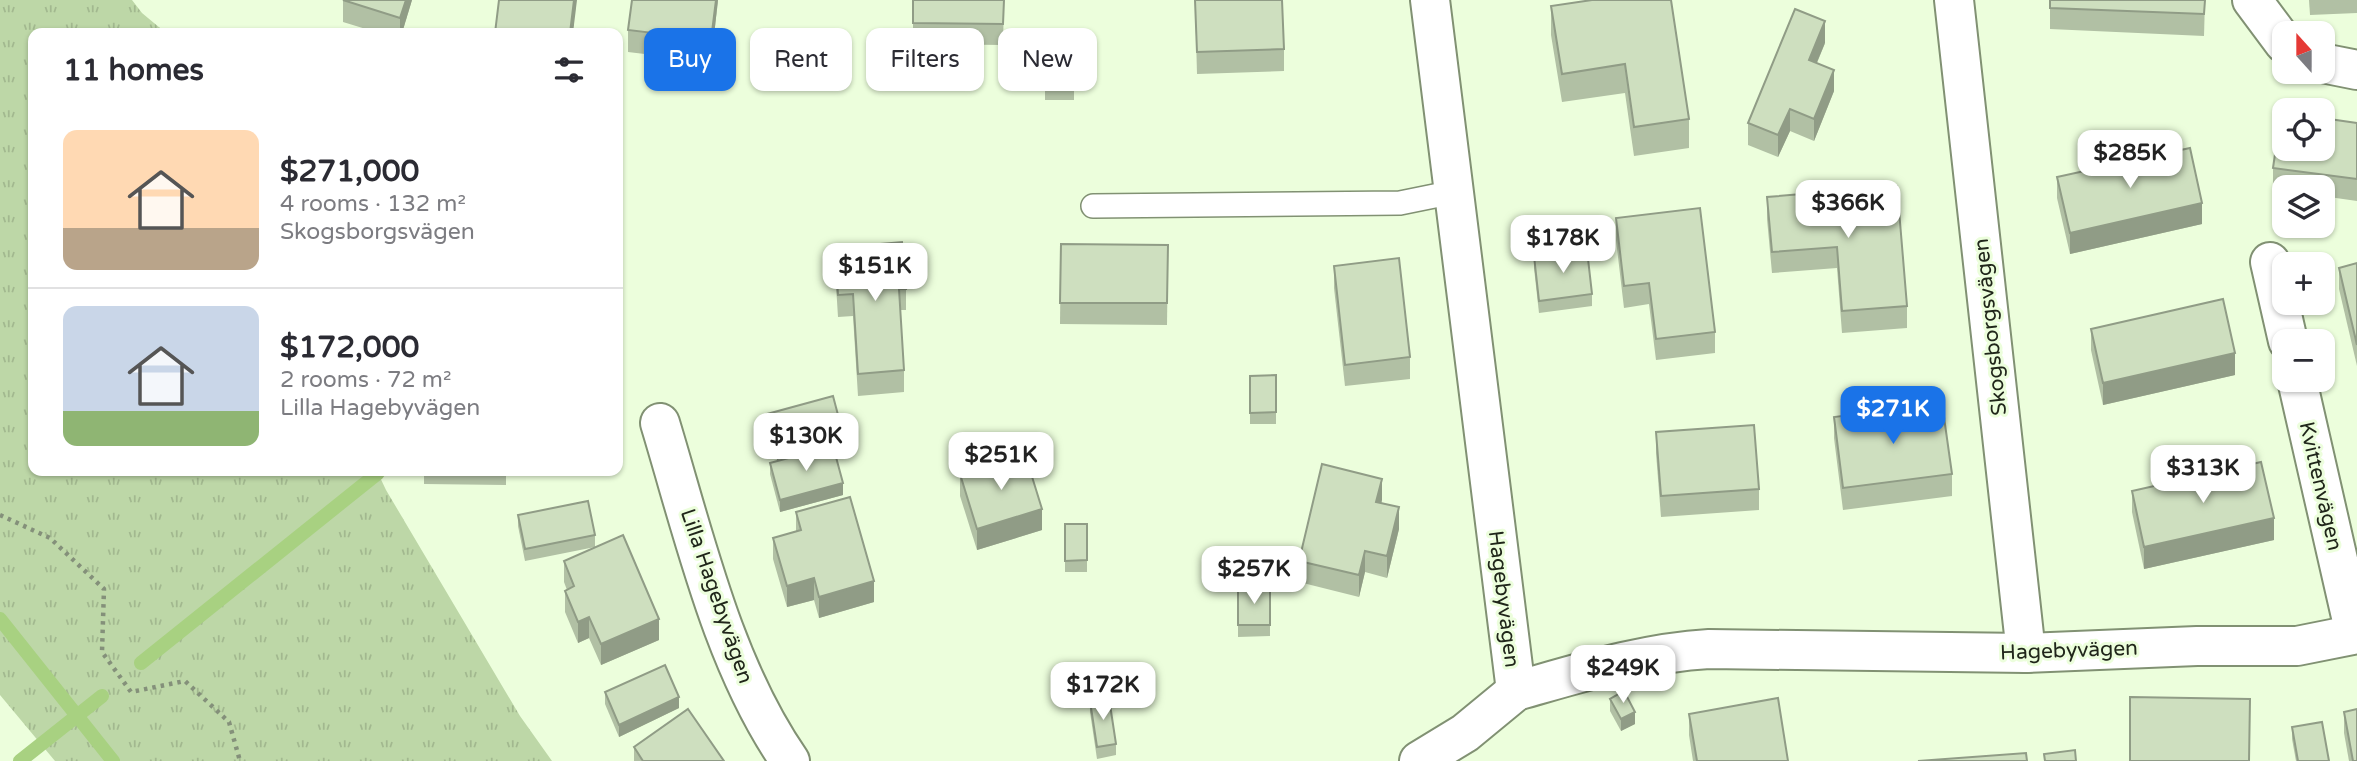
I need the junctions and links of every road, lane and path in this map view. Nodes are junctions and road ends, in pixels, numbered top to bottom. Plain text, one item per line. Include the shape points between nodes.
1 (1430, 0) edge
2 (1954, 0) edge
3 (2252, 0) edge
4 (2272, 27) edge
5 (2335, 66) edge
6 (2357, 70) edge
7 (1454, 192) junction
8 (1093, 206) dead end
9 (2270, 262) dead end
10 (2285, 329) edge
11 (2300, 392) edge
12 (660, 423) dead end
13 (0, 515) edge
14 (2356, 634) edge
15 (2026, 653) junction
16 (1516, 691) junction
17 (240, 761) edge
18 (790, 761) edge
19 (1419, 761) edge

1 - 7 street, Hagebyvägen
2 - 15 street, Skogsborgsvägen
3 - 4 street
5 - 6 street
7 - 8 lane via 1400,203
7 - 16 street, Hagebyvägen
9 - 10 street
11 - 14 street, Kvittenvägen
12 - 18 street, Lilla Hagebyvägen via 711,592 743,677
13 - 17 path via 50,537 104,589 102,652 131,692 185,681 229,722
14 - 15 street, Hagebyvägen via 2297,646
15 - 16 street, Hagebyvägen via 1709,649 1618,662
16 - 19 street via 1465,733

